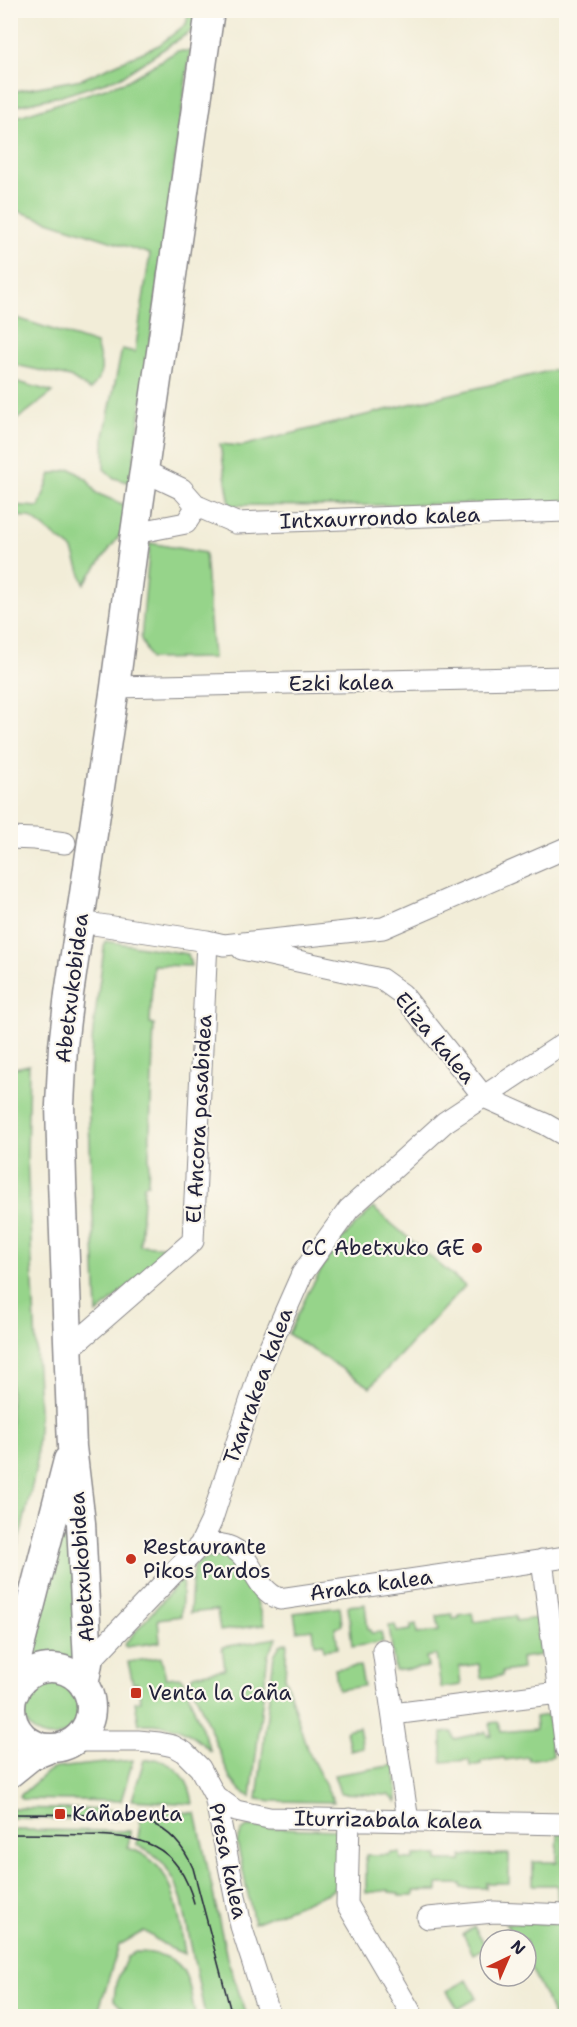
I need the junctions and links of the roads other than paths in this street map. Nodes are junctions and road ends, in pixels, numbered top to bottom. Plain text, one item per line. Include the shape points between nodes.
1 (212, 12) edge
2 (144, 471) junction
3 (197, 506) junction
4 (567, 511) edge
5 (135, 533) junction
6 (567, 677) edge
7 (115, 687) junction
8 (10, 838) edge
9 (65, 843) dead end
10 (567, 848) edge
11 (80, 922) junction
12 (215, 943) junction
13 (567, 1042) edge
14 (484, 1097) junction
15 (567, 1136) edge
16 (69, 1350) junction
17 (72, 1447) junction
18 (200, 1545) junction
19 (567, 1557) edge
20 (542, 1560) junction
21 (383, 1650) dead end
22 (86, 1675) junction
23 (562, 1692) edge
24 (12, 1705) edge
25 (393, 1714) junction
26 (63, 1745) junction
27 (567, 1749) edge
28 (10, 1773) edge
29 (215, 1796) junction
30 (349, 1819) junction
31 (408, 1821) junction
32 (567, 1824) edge
33 (567, 1915) edge
34 (428, 1918) dead end
35 (270, 2016) edge
36 (413, 2016) edge

1 - 2 street, Abetxukobidea
2 - 3 street, Intxaurrondo kalea via 182,489
2 - 5 street, Abetxukobidea
3 - 4 street, Intxaurrondo kalea via 236,523
3 - 5 street via 186,522
5 - 7 street, Abetxukobidea
6 - 7 street, Ezki kalea
7 - 11 street, Abetxukobidea
8 - 9 street
10 - 12 street via 383,928
11 - 12 street
11 - 16 street, Abetxukobidea via 63,1046 60,1105
12 - 14 street, Eliza kalea via 381,979 402,994
12 - 16 street, El Ancora pasabidea via 193,1241
13 - 14 street, Txarrakea kalea
14 - 15 street, Eliza kalea
14 - 18 street, Txarrakea kalea via 445,1122 349,1209 302,1274 263,1362
16 - 17 street, Abetxukobidea
17 - 22 street, Abetxukobidea via 81,1523
17 - 24 street, Abetxukobidea via 16,1662
18 - 20 street, Araka kalea via 215,1542 234,1549 248,1560 263,1587 280,1599
18 - 22 street, Txarrakea kalea
19 - 20 street, Araka kalea
20 - 23 street
21 - 25 street
22 - 24 street via 48,1669 33,1673 26,1677
22 - 26 street via 91,1713 84,1731
23 - 25 street
23 - 27 street
24 - 26 street via 14,1722 25,1738 40,1746
25 - 31 street
26 - 28 street via 31,1756
26 - 29 street, Presa kalea via 138,1741 173,1746 200,1768
29 - 30 street, Iturrizabala kalea via 236,1811 252,1816
29 - 35 street, Presa kalea via 241,1926
30 - 31 street, Iturrizabala kalea
30 - 36 street via 347,1904
31 - 32 street, Iturrizabala kalea
33 - 34 street via 494,1912

